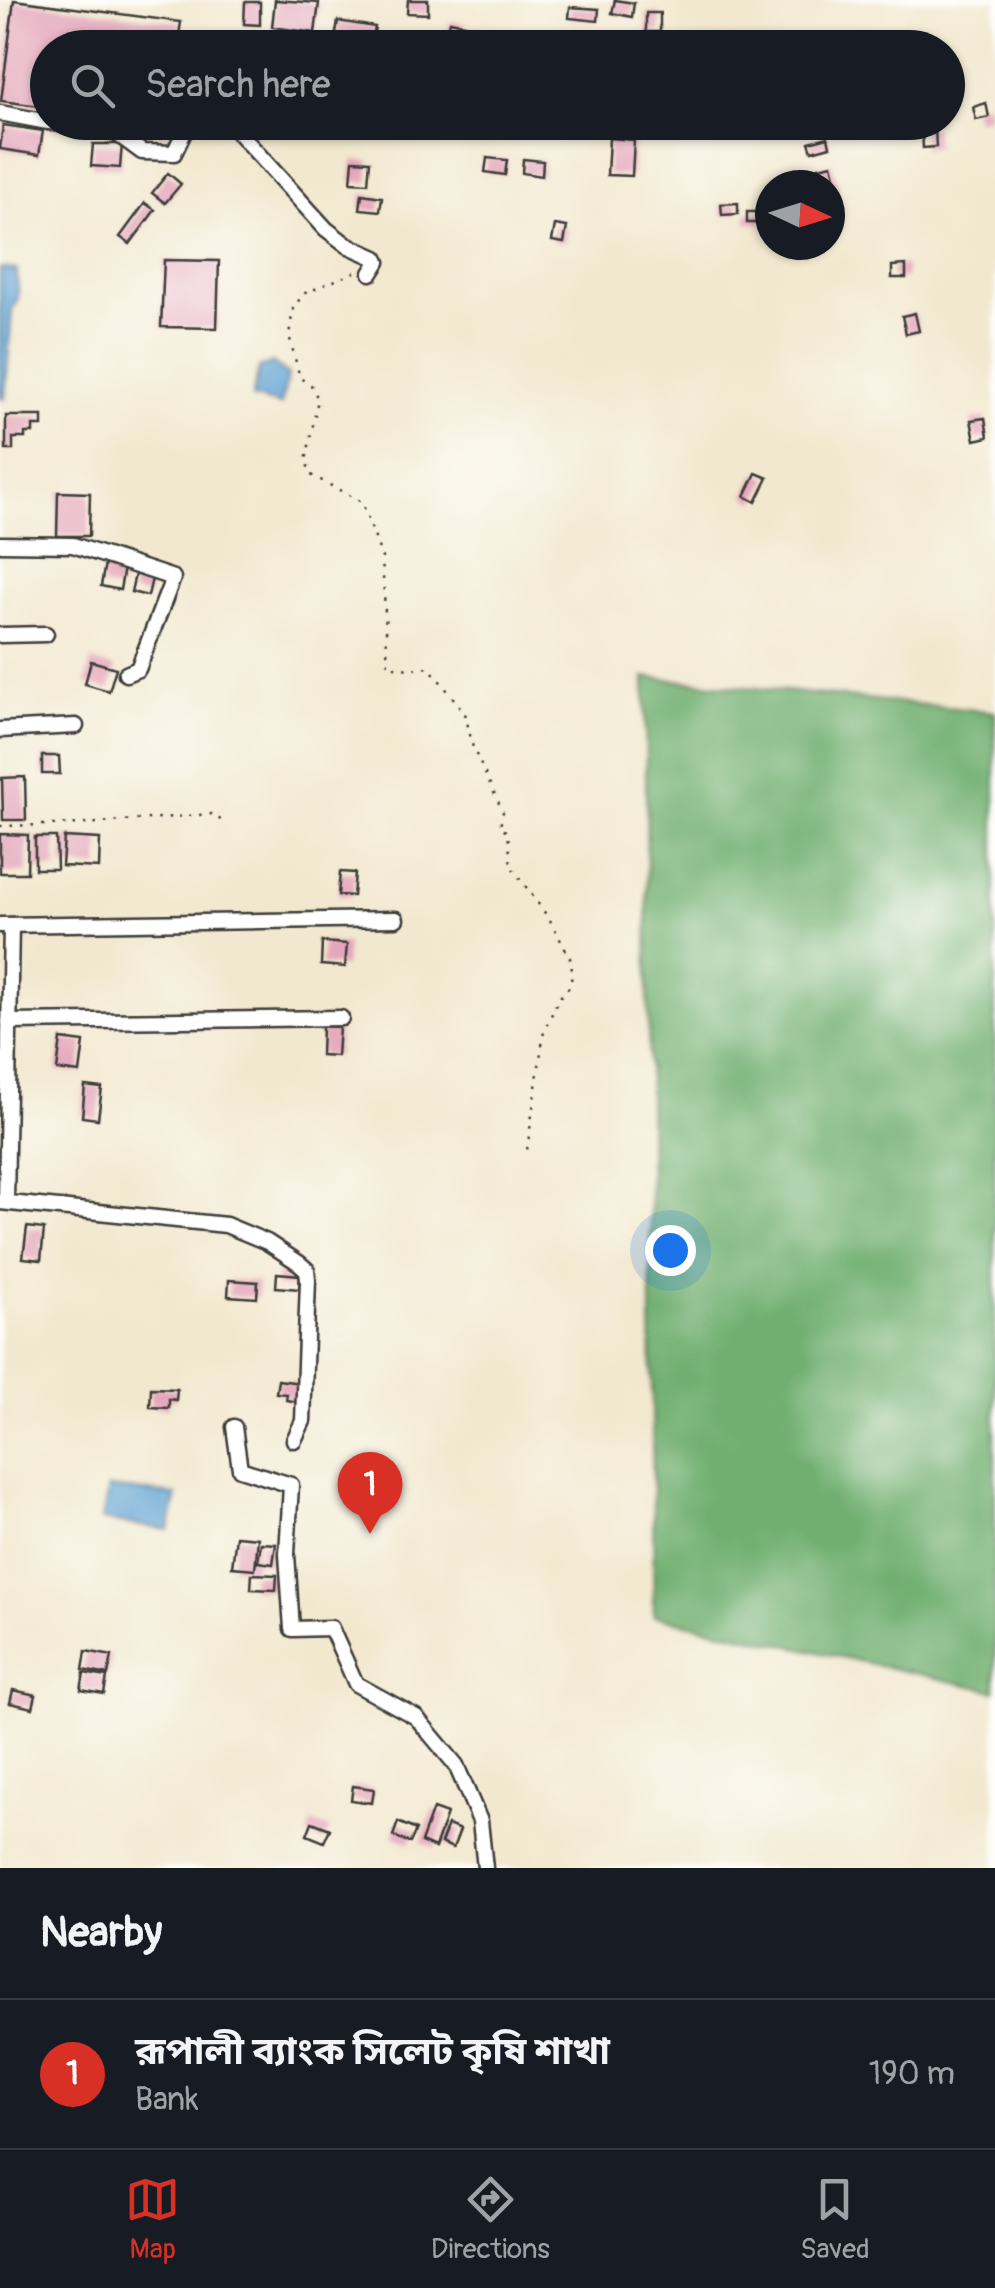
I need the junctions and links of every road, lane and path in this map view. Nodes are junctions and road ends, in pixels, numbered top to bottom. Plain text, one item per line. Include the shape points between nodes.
1 (0, 112) edge
2 (30, 118) edge
3 (126, 140) edge
4 (180, 140) edge
5 (246, 140) edge
6 (372, 273) joint
7 (0, 544) edge
8 (46, 634) dead end
9 (0, 635) edge
10 (126, 674) dead end
11 (76, 726) dead end
12 (0, 730) edge
13 (222, 820) dead end
14 (0, 826) edge
15 (396, 919) dead end
16 (5, 925) edge
17 (341, 1018) dead end
18 (9, 1022) junction
19 (527, 1150) dead end
20 (3, 1202) edge
21 (234, 1426) dead end
22 (294, 1440) dead end
23 (484, 1868) edge

1 - 2 street
3 - 4 street via 142,152 174,153
5 - 6 street via 326,229 376,258
6 - 19 path via 312,288 293,309 294,363 318,399 306,461 312,475 362,502 382,558 388,666 429,667 465,713 473,748 503,812 500,827 508,834 511,866 572,962 570,986 544,1031
7 - 10 street via 73,544 173,578 138,669
8 - 9 street
11 - 12 street
13 - 14 path via 212,814
15 - 16 street
16 - 18 street
17 - 18 street
18 - 20 street
20 - 22 street via 226,1224 299,1262 308,1280 303,1421
21 - 23 street via 240,1469 292,1486 292,1629 330,1628 356,1684 416,1717 456,1765 480,1820

